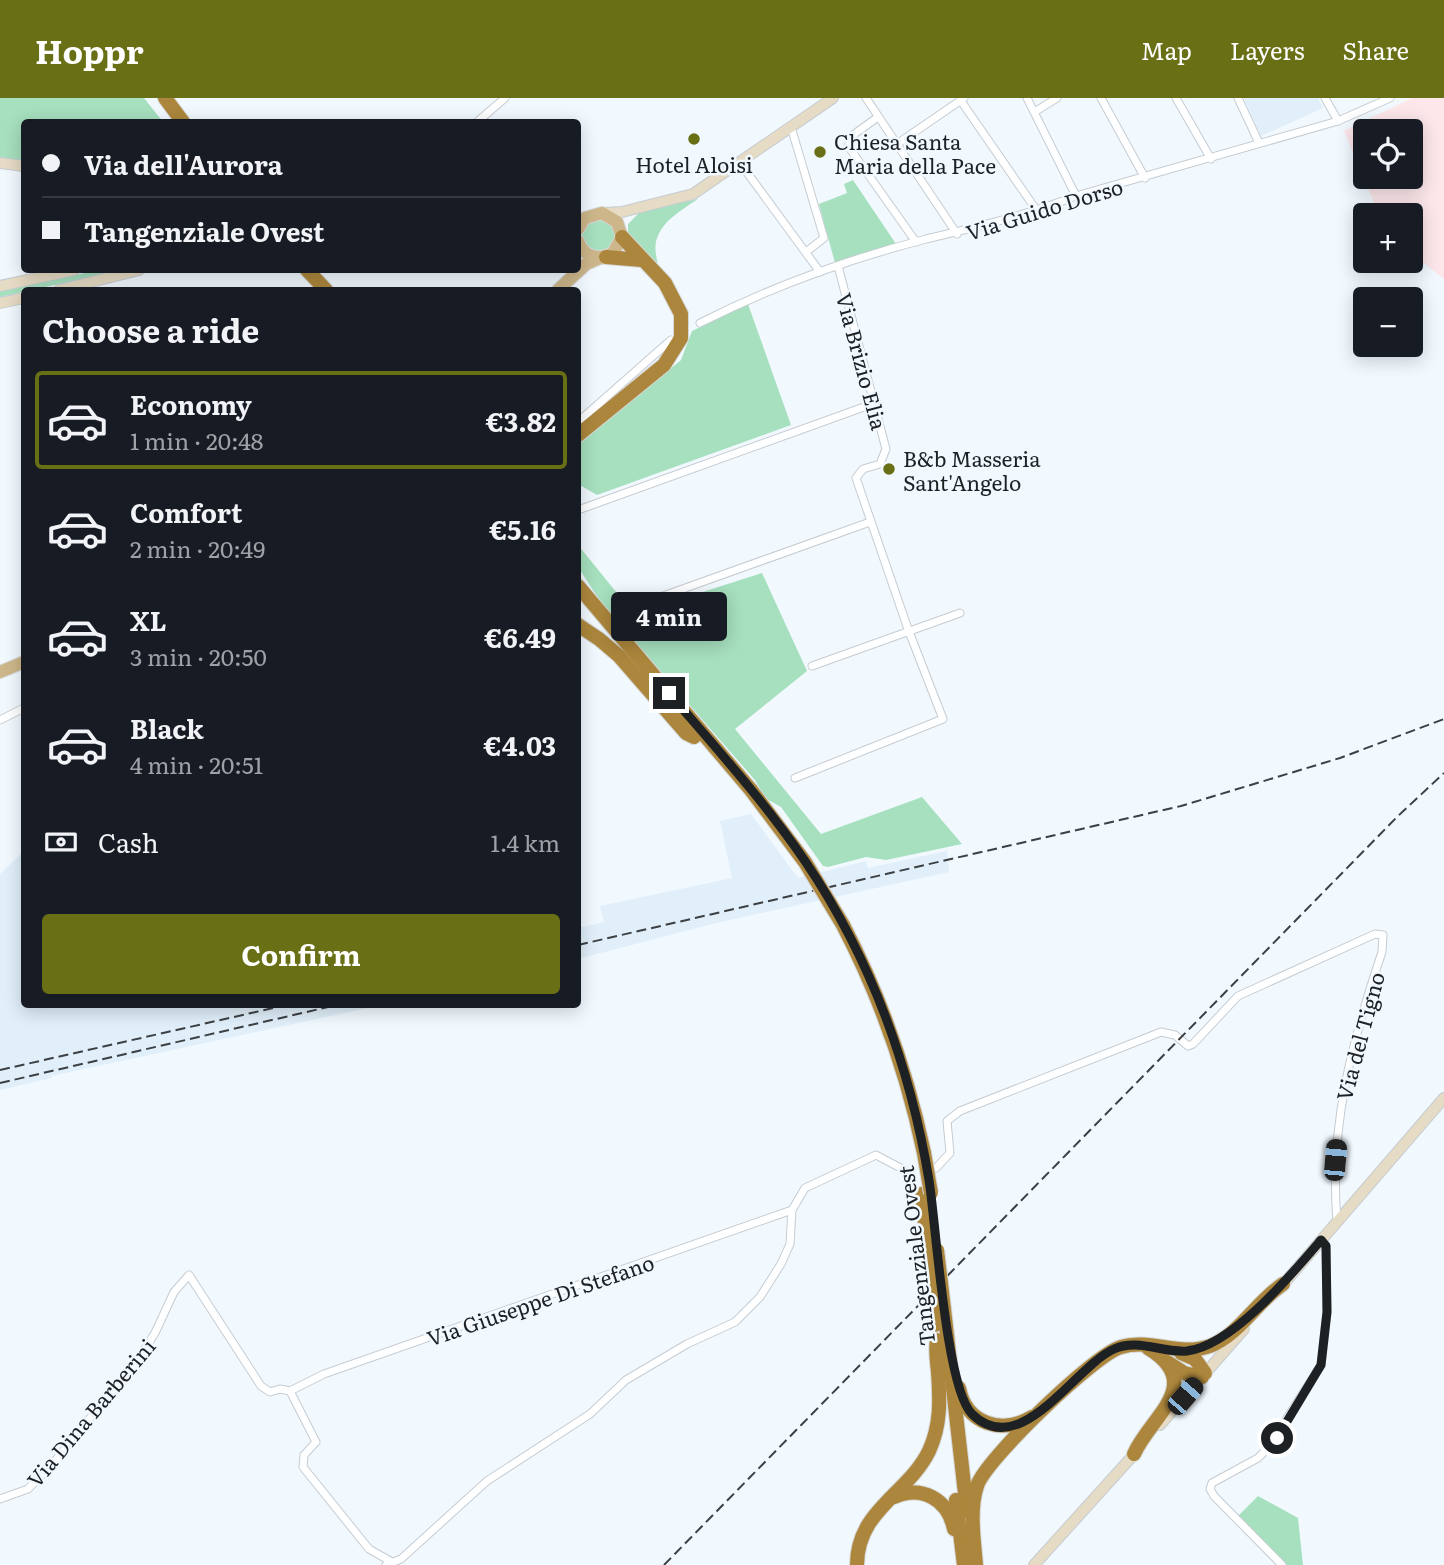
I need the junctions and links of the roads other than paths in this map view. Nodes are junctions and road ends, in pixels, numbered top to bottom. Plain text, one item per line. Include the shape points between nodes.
1 (154, 98) edge
2 (165, 98) edge
3 (505, 98) edge
4 (833, 98) edge
5 (866, 98) edge
6 (1027, 98) edge
7 (1057, 98) edge
8 (1101, 98) edge
9 (1176, 98) edge
10 (1238, 98) edge
11 (1325, 98) edge
12 (1390, 98) edge
13 (963, 99) edge
14 (1036, 111) junction
15 (878, 117) junction
16 (170, 119) edge
17 (181, 119) edge
18 (480, 119) edge
19 (1338, 121) junction
20 (791, 127) junction
21 (1259, 143) junction
22 (897, 144) junction
23 (1210, 159) junction
24 (0, 163) edge
25 (740, 163) junction
26 (21, 166) edge
27 (1145, 178) junction
28 (1076, 196) junction
29 (648, 204) junction
30 (1037, 211) junction
31 (604, 213) junction
32 (581, 224) edge
33 (957, 234) junction
34 (622, 235) junction
35 (916, 243) junction
36 (581, 247) edge
37 (806, 252) junction
38 (603, 257) junction
39 (643, 260) junction
40 (838, 267) junction
41 (581, 268) edge
42 (820, 271) junction
43 (60, 273) edge
44 (127, 273) edge
45 (299, 273) edge
46 (310, 273) edge
47 (571, 273) edge
48 (576, 273) edge
49 (0, 286) edge
50 (71, 287) edge
51 (310, 287) edge
52 (323, 287) edge
53 (559, 287) edge
54 (560, 287) edge
55 (21, 299) edge
56 (3, 302) edge
57 (0, 312) edge
58 (700, 323) dead end
59 (671, 340) dead end
60 (875, 403) junction
61 (581, 419) edge
62 (581, 433) edge
63 (581, 508) edge
64 (870, 522) junction
65 (581, 595) edge
66 (581, 595) edge
67 (635, 606) dead end
68 (960, 613) dead end
69 (581, 627) edge
70 (908, 629) junction
71 (21, 663) edge
72 (812, 666) dead end
73 (0, 672) edge
74 (21, 710) edge
75 (0, 720) edge
76 (694, 737) junction
77 (794, 778) dead end
78 (748, 793) junction
79 (1444, 1098) edge
80 (936, 1168) dead end
81 (910, 1173) dead end
82 (792, 1210) junction
83 (1337, 1222) junction
84 (1321, 1240) junction
85 (1283, 1284) junction
86 (941, 1318) junction
87 (937, 1340) junction
88 (1167, 1355) junction
89 (1203, 1375) junction
90 (290, 1391) junction
91 (1042, 1411) junction
92 (1134, 1454) junction
93 (0, 1499) edge
94 (878, 1508) junction
95 (389, 1563) edge
96 (857, 1565) edge
97 (962, 1565) edge
98 (974, 1565) edge
99 (1034, 1565) edge
100 (1282, 1565) edge

1 - 16 highway
2 - 17 highway
3 - 18 street
4 - 20 street
5 - 15 street
6 - 14 street
7 - 14 street
8 - 27 street
9 - 23 street
10 - 21 street
11 - 19 street
12 - 19 street, Via Guido Dorso
13 - 22 street
13 - 30 street
14 - 28 street
15 - 22 street
15 - 35 street via 853,135 848,146
19 - 21 street, Via Guido Dorso
20 - 25 street
20 - 37 street via 824,238
21 - 23 street, Via Guido Dorso
22 - 33 street
23 - 27 street, Via Guido Dorso
24 - 26 street
25 - 29 street via 693,194
25 - 37 street
27 - 28 street, Via Guido Dorso
28 - 30 street, Via Guido Dorso
29 - 31 street
29 - 34 street via 629,217
30 - 33 street, Via Guido Dorso
31 - 32 main road via 590,215
31 - 34 main road via 617,222
33 - 35 street, Via Guido Dorso
34 - 38 main road via 617,248
34 - 39 highway
35 - 40 street, Via Guido Dorso
36 - 38 main road via 591,256
37 - 42 street
38 - 39 highway
38 - 41 main road
39 - 62 highway via 676,302 681,338 664,365
40 - 42 street, Via Guido Dorso
40 - 60 street, Via Brizio Elia
42 - 58 street, Via Guido Dorso
43 - 49 street
44 - 50 street
45 - 51 highway
46 - 52 highway
47 - 53 main road
48 - 54 main road
55 - 56 street
56 - 57 street
59 - 61 street
60 - 63 street
60 - 64 street, Via Brizio Elia via 885,457 856,478
64 - 67 street
64 - 70 street
65 - 76 highway, Tangenziale Ovest
66 - 78 highway, Tangenziale Ovest
68 - 70 street
69 - 76 highway via 610,648
70 - 72 street
70 - 77 street via 943,719
71 - 73 main road
74 - 75 street
76 - 78 highway, Tangenziale Ovest
78 - 86 highway, Tangenziale Ovest, bridge via 805,862 870,976 889,1026 912,1097
79 - 83 street
80 - 83 street, Via del Tigno via 950,1153 947,1121 960,1111 1161,1032 1188,1046 1193,1044 1238,996 1375,934 1383,935 1382,952 1344,1077 1335,1160
81 - 82 street via 884,1158 868,1157 805,1188
82 - 90 street, Via Giuseppe Di Stefano via 324,1374
82 - 95 street via 786,1252 760,1297 735,1322 626,1380 590,1414 487,1480 401,1559
83 - 84 street
84 - 85 street
84 - 100 street via 1326,1246 1327,1312 1318,1373 1268,1448 1212,1483 1210,1489
85 - 88 highway via 1219,1341
85 - 89 street
86 - 87 highway, Tangenziale Ovest
86 - 91 highway via 960,1394 972,1414 1004,1427
86 - 98 highway, Tangenziale Ovest
87 - 94 highway via 940,1413 933,1441 914,1474
87 - 97 highway, Tangenziale Ovest
88 - 89 highway via 1184,1373
88 - 91 highway via 1144,1346 1122,1346 1107,1353
88 - 92 highway via 1173,1380 1171,1401
89 - 92 street
90 - 93 street, Via Dina Barberini via 270,1392 261,1386 190,1275 174,1292 148,1346 55,1461 28,1489
90 - 95 street via 316,1442 304,1455 303,1467 369,1549
91 - 98 highway via 994,1457 981,1476 973,1513
92 - 99 street
94 - 96 highway via 860,1540
94 - 97 highway via 905,1493 934,1497 950,1514

